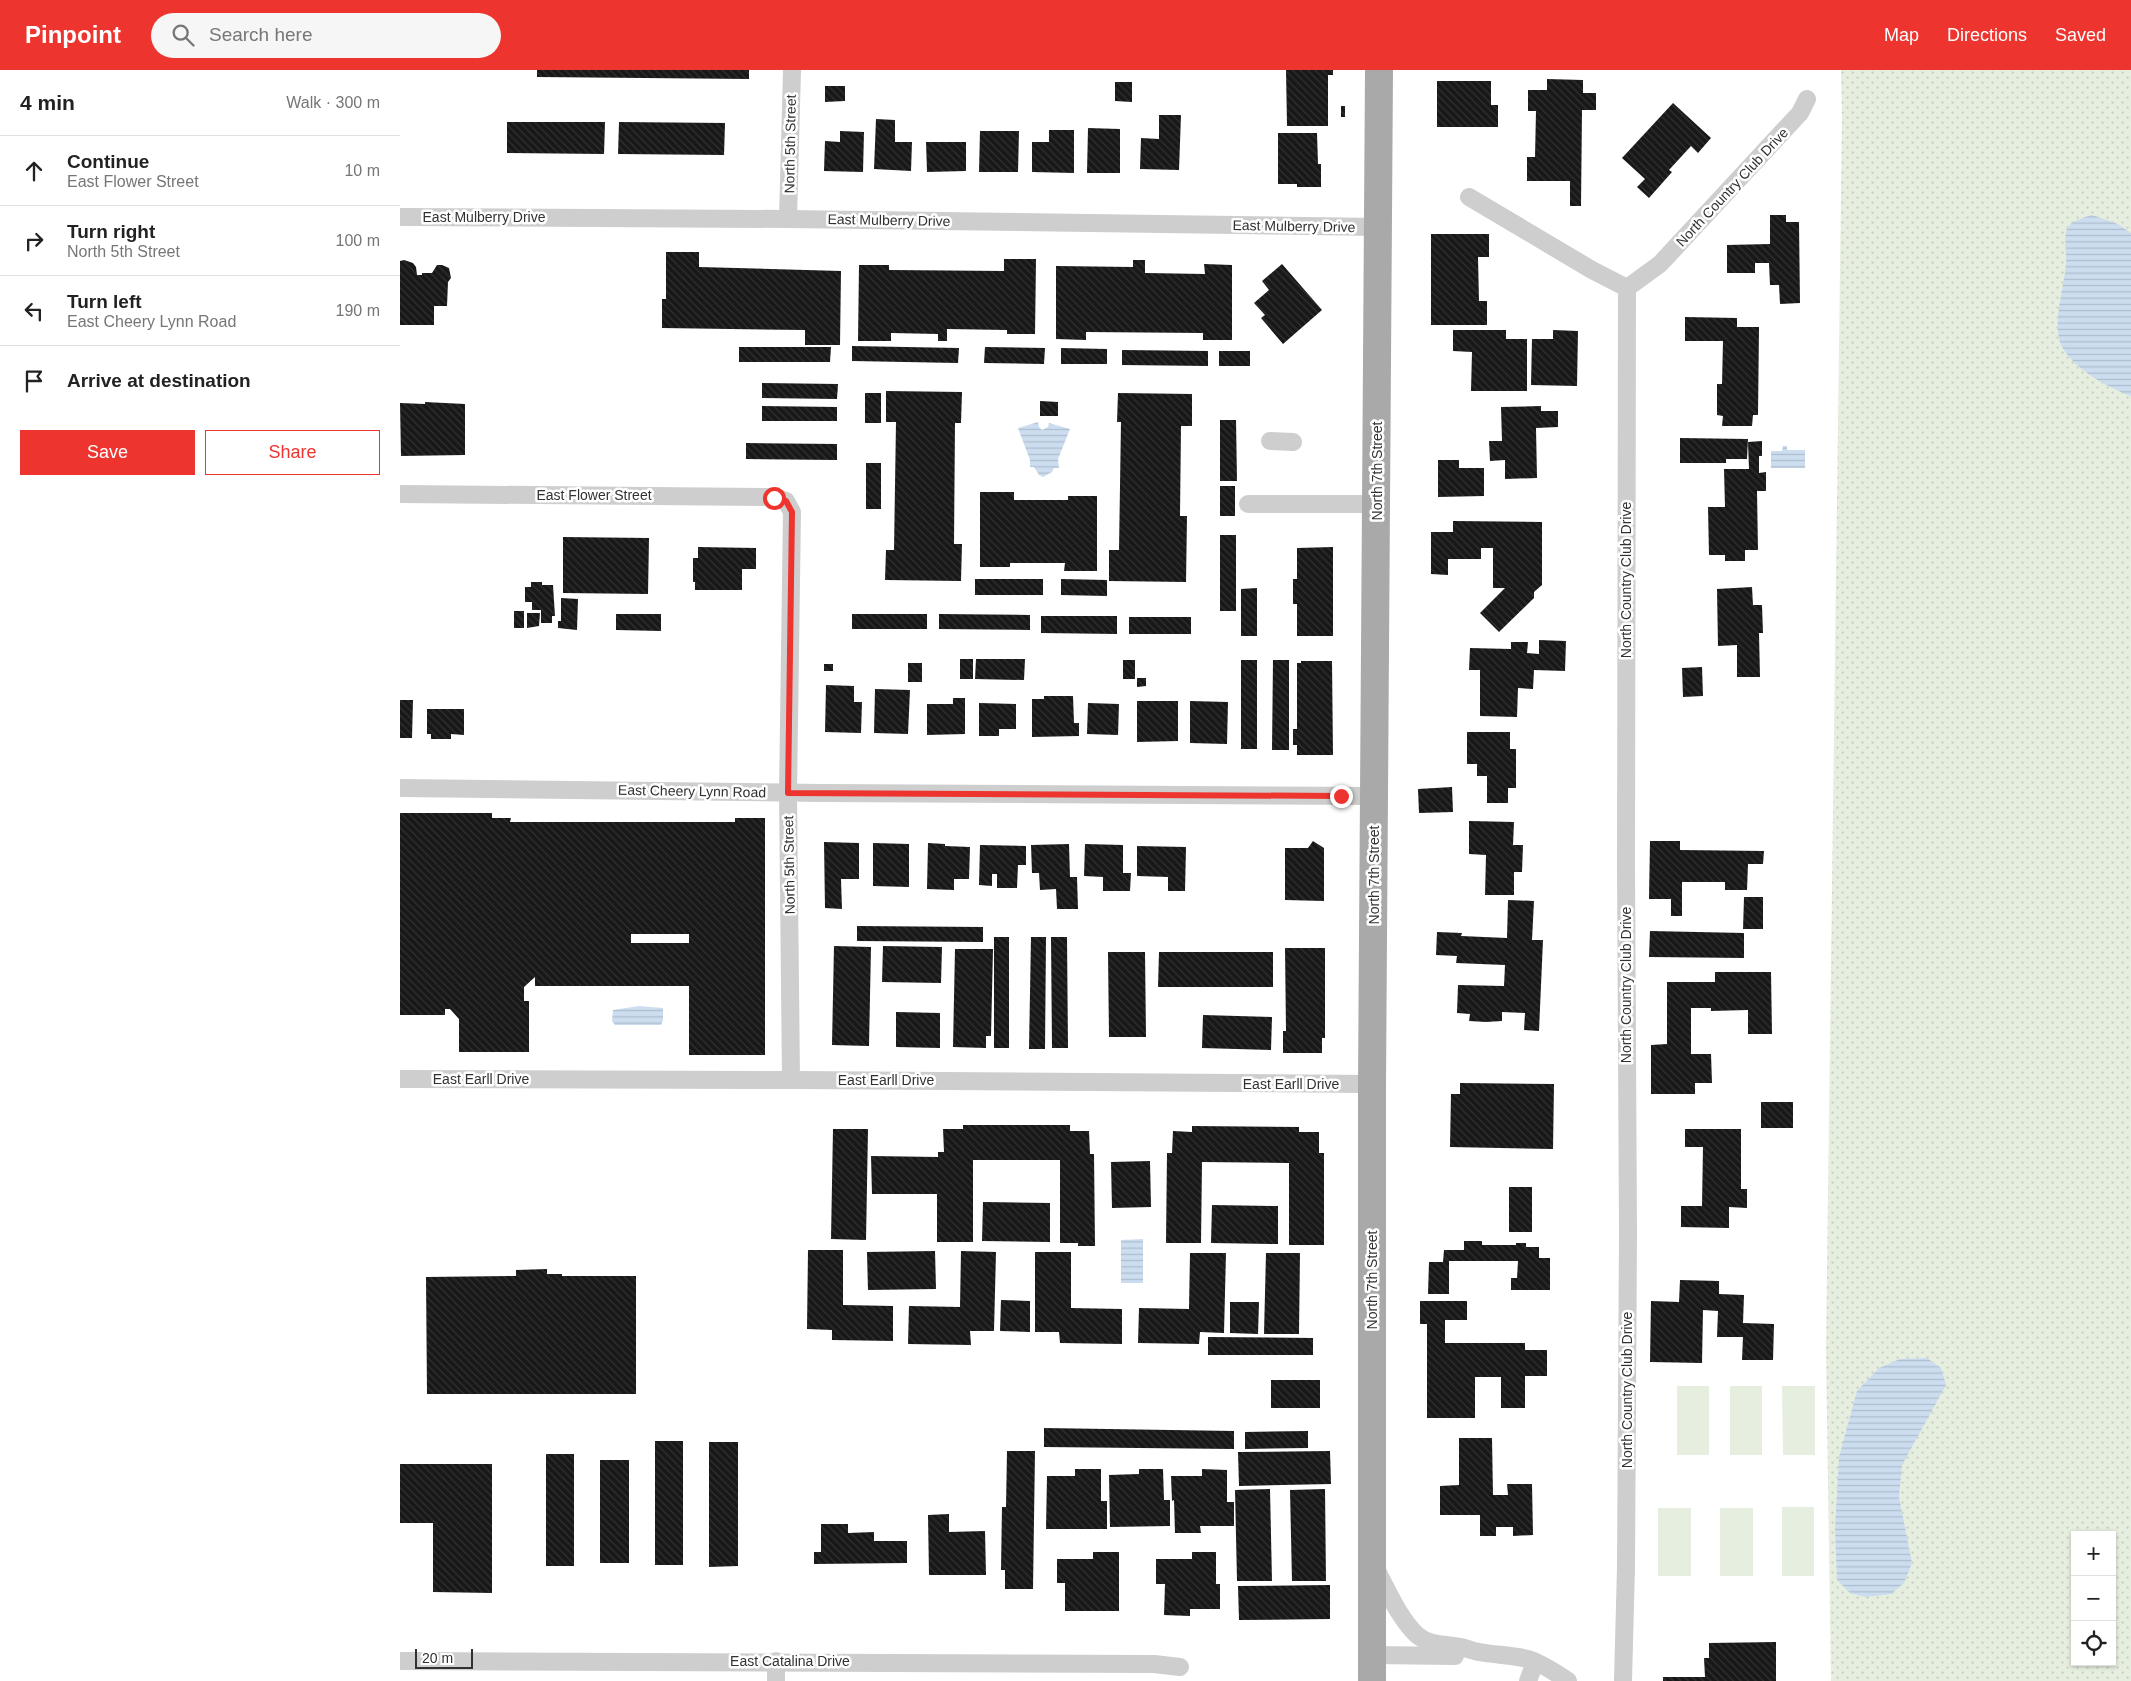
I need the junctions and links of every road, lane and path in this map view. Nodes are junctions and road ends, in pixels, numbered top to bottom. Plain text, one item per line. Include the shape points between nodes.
1 (792, 70) edge
2 (1379, 70) edge
3 (1807, 99) dead end
4 (1468, 196) dead end
5 (400, 216) edge
6 (788, 219) junction
7 (1379, 227) junction
8 (1627, 288) junction
9 (1270, 441) dead end
10 (1293, 442) dead end
11 (400, 494) edge
12 (786, 501) joint
13 (1248, 504) dead end
14 (1376, 504) junction
15 (400, 788) edge
16 (788, 793) junction
17 (1375, 796) junction
18 (400, 1079) edge
19 (791, 1080) junction
20 (1372, 1084) junction
21 (1372, 1562) junction
22 (1478, 1652) junction
23 (400, 1661) edge
24 (776, 1661) junction
25 (1535, 1662) junction
26 (1180, 1667) dead end
27 (1372, 1668) edge
28 (776, 1681) edge
29 (1528, 1681) edge
30 (1568, 1681) edge
31 (1623, 1681) edge

1 - 6 street, North 5th Street
2 - 7 main road, North 7th Street
3 - 8 street, North Country Club Drive via 1800,113 1660,264
4 - 8 street
5 - 6 street, East Mulberry Drive
6 - 7 street, East Mulberry Drive
7 - 14 main road, North 7th Street
8 - 31 street, North Country Club Drive via 1628,1242
9 - 10 street
11 - 12 street, East Flower Street via 764,497
12 - 16 street, North 5th Street via 792,512
13 - 14 street
14 - 17 main road, North 7th Street
15 - 16 street, East Cheery Lynn Road
16 - 17 street, East Cheery Lynn Road
16 - 19 street, North 5th Street
17 - 20 main road, North 7th Street
18 - 19 street, East Earll Drive
19 - 20 street, East Earll Drive
20 - 21 main road, North 7th Street
21 - 22 street via 1401,1615 1416,1634 1437,1645
21 - 27 main road, North 7th Street
22 - 25 street
22 - 27 street
23 - 24 street, East Catalina Drive
24 - 26 street, East Catalina Drive via 1154,1664
24 - 28 street
25 - 29 street
25 - 30 street

